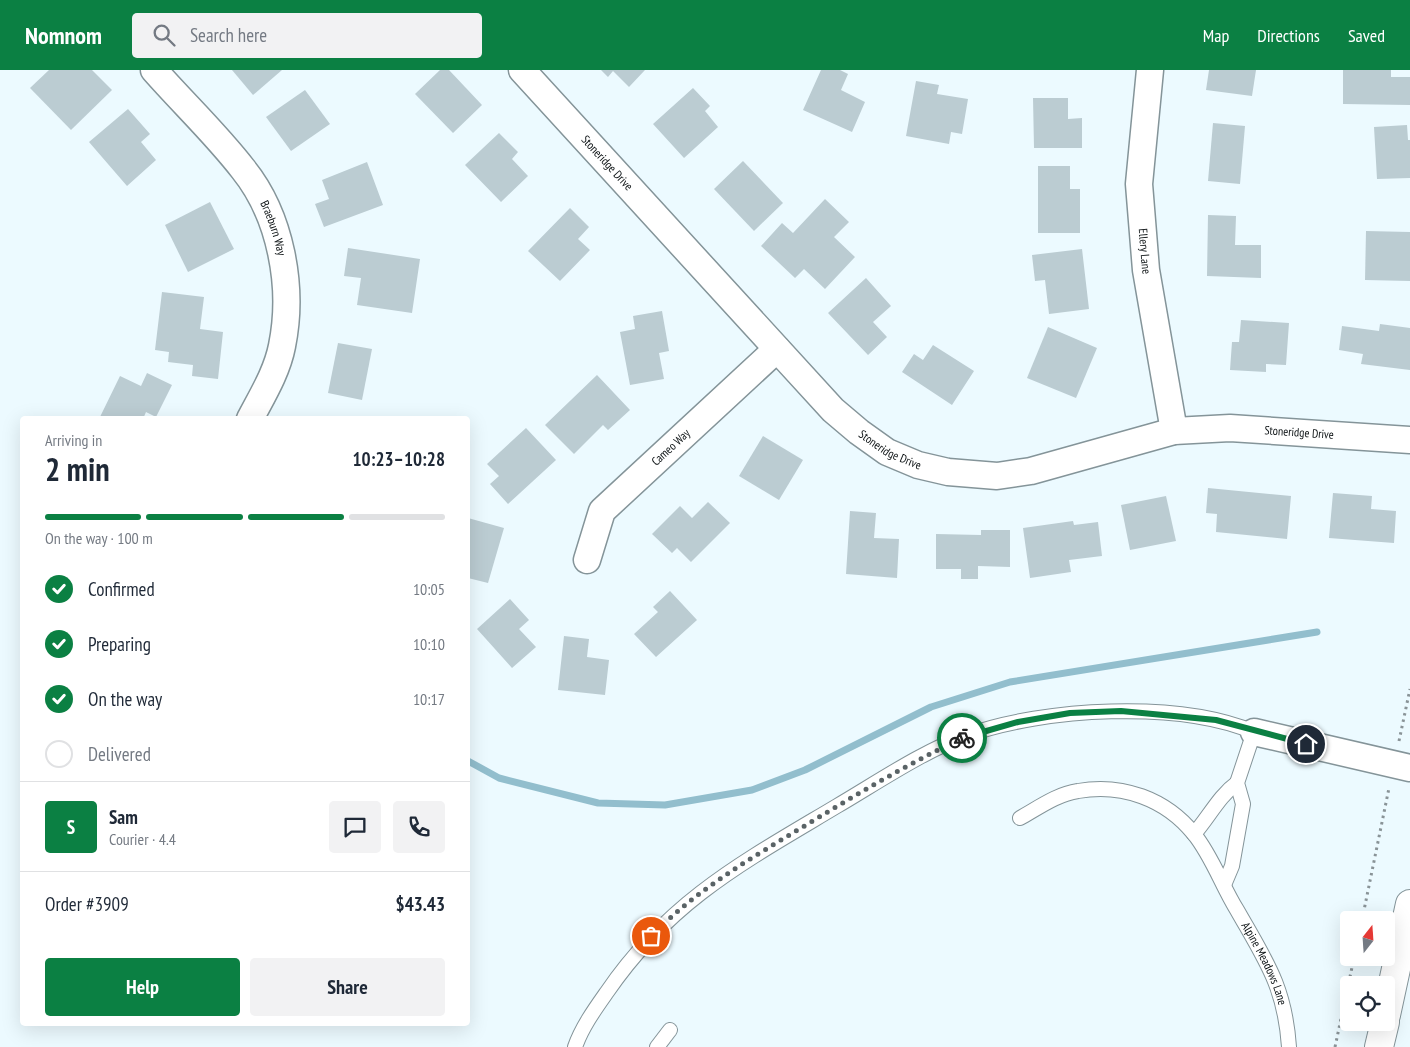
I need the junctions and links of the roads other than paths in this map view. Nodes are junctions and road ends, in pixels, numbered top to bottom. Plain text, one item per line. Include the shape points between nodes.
1 (154, 70) edge
2 (522, 70) edge
3 (1150, 70) edge
4 (777, 349) junction
5 (252, 416) edge
6 (1174, 431) junction
7 (1410, 440) edge
8 (587, 560) dead end
9 (1254, 732) junction
10 (1402, 766) edge
11 (1237, 783) junction
12 (1020, 818) dead end
13 (1194, 834) junction
14 (1224, 885) junction
15 (1410, 904) edge
16 (1394, 976) edge
17 (670, 1030) dead end
18 (1383, 1031) edge
19 (577, 1046) edge
20 (658, 1047) edge
21 (1289, 1047) edge
22 (1379, 1047) edge

1 - 5 street, Braeburn Way via 244,169 264,200 276,236 286,288 282,346 272,378
2 - 4 street, Stoneridge Drive
3 - 6 street, Ellery Lane via 1139,184 1146,270
4 - 6 street, Stoneridge Drive via 833,410 859,432 887,452 918,465 948,472 997,476 1031,471
4 - 8 street, Cameo Way via 602,511
6 - 7 street, Stoneridge Drive via 1230,428
9 - 10 street
9 - 11 lane
9 - 19 lane via 1216,720 1121,711 1070,713 968,735 904,766 721,876 673,914 640,947 591,1016
11 - 13 lane via 1222,794
11 - 14 lane via 1243,804 1232,866
12 - 13 lane, Alpine Meadows Lane via 1049,801 1077,791 1122,791 1150,798 1172,812
13 - 14 lane, Alpine Meadows Lane
14 - 21 lane, Alpine Meadows Lane via 1279,988
15 - 16 street
17 - 20 lane
18 - 22 street

